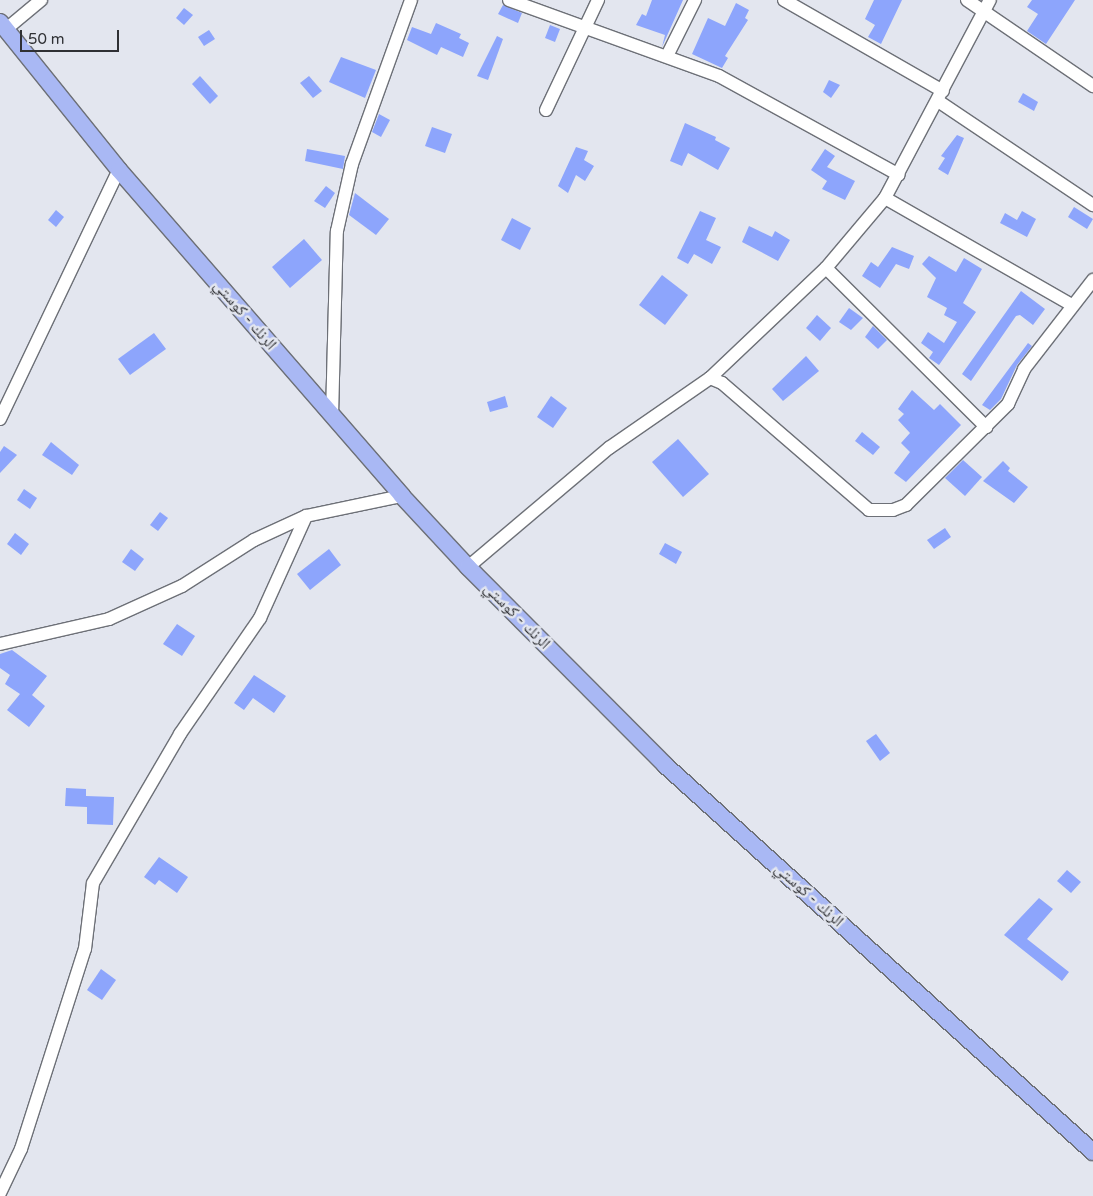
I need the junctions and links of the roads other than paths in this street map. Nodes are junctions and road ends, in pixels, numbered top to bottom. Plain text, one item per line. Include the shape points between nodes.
1 (41, 0) edge
2 (411, 0) edge
3 (509, 0) edge
4 (598, 0) edge
5 (695, 0) edge
6 (784, 0) edge
7 (967, 0) edge
8 (987, 6) edge
9 (3, 26) edge
10 (586, 30) junction
11 (668, 56) junction
12 (1093, 86) edge
13 (940, 96) junction
14 (546, 110) dead end
15 (119, 170) junction
16 (899, 175) junction
17 (885, 198) junction
18 (1093, 205) edge
19 (826, 268) junction
20 (1093, 280) edge
21 (1072, 305) junction
22 (710, 378) junction
23 (332, 416) junction
24 (0, 419) edge
25 (986, 427) junction
26 (402, 496) junction
27 (306, 516) junction
28 (468, 567) junction
29 (0, 644) edge
30 (1093, 1152) edge
31 (0, 1193) edge

1 - 9 street
2 - 23 street via 352,164 337,231
3 - 10 street
4 - 10 street
5 - 11 street
6 - 13 street
7 - 8 street
8 - 12 street
8 - 13 street
9 - 15 main road, الرنك - كوستي
10 - 11 street
10 - 14 street
11 - 16 street via 719,76
13 - 16 street
13 - 18 street
15 - 23 main road, الرنك - كوستي
15 - 24 street
16 - 17 street
17 - 19 street
17 - 21 street
19 - 22 street
19 - 25 street
20 - 21 street
21 - 25 street via 1024,369 1008,404
22 - 25 street via 722,384 869,510 893,510 906,505
22 - 28 street via 609,448
23 - 26 main road, الرنك - كوستي
26 - 27 street
26 - 28 main road, الرنك - كوستي
27 - 29 street via 254,540 182,586 109,619
27 - 31 street via 260,618 180,734 94,883 85,949 21,1150
28 - 30 main road, الرنك - كوستي via 665,765

